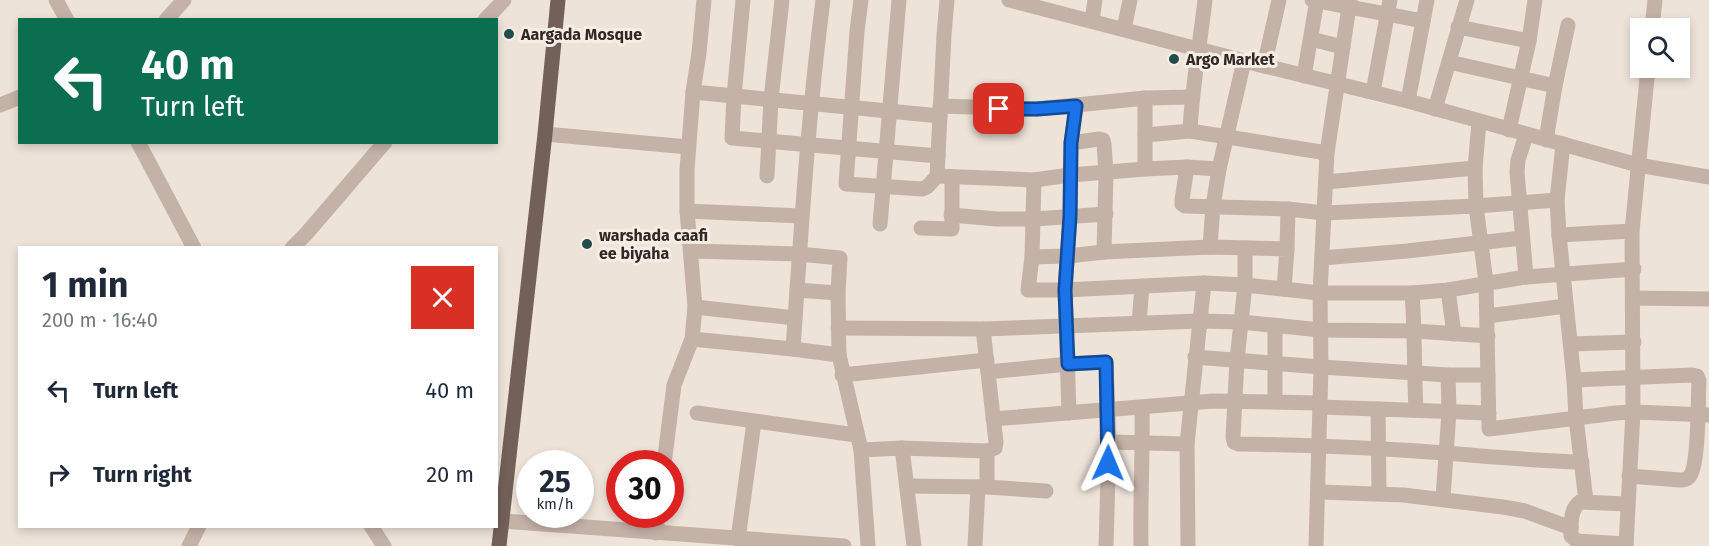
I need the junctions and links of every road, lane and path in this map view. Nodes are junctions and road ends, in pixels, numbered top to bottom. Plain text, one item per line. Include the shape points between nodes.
1 (56, 0) edge
2 (184, 0) edge
3 (504, 0) edge
4 (704, 0) edge
5 (743, 0) edge
6 (782, 0) edge
7 (823, 0) edge
8 (861, 0) edge
9 (898, 0) edge
10 (947, 0) edge
11 (1009, 0) edge
12 (1095, 0) edge
13 (1130, 0) edge
14 (1204, 0) edge
15 (1278, 0) edge
16 (1315, 0) edge
17 (1427, 0) edge
18 (1467, 0) edge
19 (1535, 0) edge
20 (1655, 0) edge
21 (557, 2) edge
22 (1350, 3) edge
23 (1058, 7) edge
24 (1389, 7) edge
25 (66, 18) edge
26 (168, 18) edge
27 (487, 18) edge
28 (1653, 18) edge
29 (1092, 21) junction
30 (1423, 21) junction
31 (1568, 25) dead end
32 (1458, 27) junction
33 (1124, 29) junction
34 (1311, 39) junction
35 (1529, 41) junction
36 (1343, 47) junction
37 (1199, 50) junction
38 (1244, 61) junction
39 (1449, 62) junction
40 (1264, 66) junction
41 (1304, 76) junction
42 (1521, 78) junction
43 (1647, 78) edge
44 (1338, 85) junction
45 (1555, 86) junction
46 (693, 92) junction
47 (1373, 93) junction
48 (734, 96) junction
49 (1192, 97) junction
50 (18, 98) edge
51 (1145, 98) junction
52 (771, 99) junction
53 (1408, 101) junction
54 (812, 103) junction
55 (0, 105) edge
56 (1076, 106) junction
57 (851, 107) junction
58 (1435, 110) junction
59 (889, 111) junction
60 (940, 111) junction
61 (1479, 122) junction
62 (1509, 130) junction
63 (1190, 131) junction
64 (545, 134) junction
65 (1145, 135) junction
66 (1526, 135) junction
67 (1227, 137) junction
68 (1546, 140) junction
69 (770, 141) junction
70 (1071, 143) junction
71 (139, 144) edge
72 (383, 144) edge
73 (808, 144) junction
74 (1563, 144) junction
75 (688, 147) junction
76 (848, 148) junction
77 (886, 151) junction
78 (1327, 153) junction
79 (938, 156) junction
80 (1638, 165) junction
81 (1187, 167) junction
82 (1474, 168) junction
83 (1144, 169) junction
84 (1219, 169) junction
85 (1106, 173) junction
86 (766, 176) dead end
87 (1070, 176) junction
88 (1709, 176) edge
89 (944, 177) junction
90 (1035, 180) junction
91 (1326, 182) junction
92 (883, 187) junction
93 (1557, 200) junction
94 (1519, 202) junction
95 (1213, 206) junction
96 (1476, 206) junction
97 (1288, 209) junction
98 (687, 211) junction
99 (1324, 213) junction
100 (1106, 214) junction
101 (951, 215) junction
102 (801, 216) junction
103 (1070, 216) junction
104 (1034, 219) junction
105 (880, 224) dead end
106 (921, 228) dead end
107 (1632, 231) junction
108 (1559, 235) junction
109 (1522, 238) junction
110 (1481, 242) junction
111 (193, 246) edge
112 (294, 246) edge
113 (1210, 248) junction
114 (1245, 248) junction
115 (1287, 249) junction
116 (691, 251) junction
117 (1104, 252) junction
118 (799, 254) junction
119 (1068, 256) junction
120 (1032, 257) junction
121 (1322, 258) junction
122 (1634, 268) junction
123 (1563, 274) junction
124 (1526, 276) junction
125 (1486, 282) junction
126 (1204, 283) junction
127 (1245, 285) junction
128 (1142, 286) junction
129 (1284, 289) junction
130 (797, 290) junction
131 (1065, 290) junction
132 (1448, 290) junction
133 (838, 293) junction
134 (1320, 293) junction
135 (1412, 293) junction
136 (1633, 298) junction
137 (1709, 298) edge
138 (1566, 306) junction
139 (695, 307) junction
140 (1487, 316) junction
141 (795, 318) junction
142 (1200, 321) junction
143 (1241, 322) junction
144 (1139, 323) junction
145 (1067, 325) junction
146 (1275, 326) junction
147 (838, 328) junction
148 (983, 329) junction
149 (1321, 330) junction
150 (1415, 331) junction
151 (1454, 334) junction
152 (1488, 336) junction
153 (692, 339) junction
154 (1634, 342) junction
155 (1571, 344) junction
156 (793, 349) junction
157 (839, 355) junction
158 (1195, 357) junction
159 (1237, 360) junction
160 (1274, 362) junction
161 (1068, 364) junction
162 (987, 366) junction
163 (1321, 367) junction
164 (1414, 373) junction
165 (843, 375) junction
166 (1448, 375) junction
167 (1488, 375) junction
168 (1633, 377) junction
169 (1574, 380) junction
170 (1235, 400) junction
171 (1275, 401) junction
172 (1192, 403) junction
173 (1319, 405) junction
174 (1142, 408) junction
175 (1378, 409) junction
176 (1108, 410) junction
177 (1416, 410) junction
178 (1449, 412) junction
179 (1633, 412) junction
180 (697, 413) dead end
181 (1069, 413) junction
182 (1489, 413) junction
183 (1703, 416) edge
184 (1576, 418) junction
185 (993, 419) junction
186 (754, 422) junction
187 (856, 435) junction
188 (1109, 442) junction
189 (1142, 444) junction
190 (1187, 444) junction
191 (1319, 445) junction
192 (902, 448) junction
193 (666, 450) edge
194 (861, 450) junction
195 (1379, 450) junction
196 (987, 452) junction
197 (1446, 453) junction
198 (1582, 462) junction
199 (1702, 463) edge
200 (1629, 476) junction
201 (907, 486) junction
202 (982, 487) junction
203 (1046, 491) dead end
204 (1319, 492) junction
205 (1379, 493) junction
206 (1443, 498) junction
207 (1586, 501) junction
208 (1627, 504) junction
209 (503, 521) junction
210 (199, 528) edge
211 (372, 528) edge
212 (657, 528) edge
213 (1571, 528) junction
214 (656, 533) junction
215 (738, 539) junction
216 (1626, 545) edge
217 (189, 546) edge
218 (384, 546) edge
219 (499, 546) edge
220 (844, 546) edge
221 (868, 546) edge
222 (914, 546) edge
223 (975, 546) edge
224 (1106, 546) edge
225 (1141, 546) edge
226 (1188, 546) edge
227 (1316, 546) edge

1 - 25 street
2 - 26 street
3 - 27 street
4 - 46 street
5 - 48 street
6 - 52 street
7 - 54 street
8 - 57 street
9 - 59 street
10 - 60 street
11 - 23 street
12 - 29 street
13 - 33 street
14 - 37 street
15 - 40 street
16 - 22 street
16 - 34 street
17 - 30 street
18 - 32 street
19 - 35 street
20 - 28 street
21 - 64 main road
22 - 24 street
22 - 36 street
23 - 29 street
24 - 30 street
24 - 47 street
29 - 33 street
30 - 53 street
31 - 45 street
32 - 35 street
32 - 39 street
33 - 37 street
34 - 36 street
34 - 41 street
35 - 42 street
36 - 44 street
37 - 38 street
37 - 49 street
38 - 40 street
38 - 67 street
39 - 42 street
39 - 58 street
40 - 41 street
41 - 44 street
42 - 45 street
42 - 62 street
43 - 80 street
44 - 47 street
44 - 78 street
45 - 68 street
46 - 48 street
46 - 75 street
47 - 53 street
48 - 52 street
48 - 69 street via 732,138
49 - 51 street
49 - 63 street
50 - 55 street
51 - 56 street
51 - 65 street
52 - 54 street
52 - 69 street
53 - 58 street
54 - 57 street
54 - 73 street
56 - 60 street
56 - 70 street
57 - 59 street
57 - 76 street
58 - 61 street
59 - 60 street
59 - 77 street
60 - 79 street
61 - 62 street
61 - 82 street
62 - 66 street
63 - 65 street
63 - 67 street
64 - 75 street
64 - 209 main road
65 - 83 street
66 - 68 street
66 - 94 street via 1518,160
67 - 78 street
67 - 84 street
68 - 74 street
69 - 73 street
69 - 86 street
70 - 85 street via 1103,140
70 - 87 street
71 - 111 street
72 - 112 street
73 - 76 street
73 - 102 street
74 - 80 street
74 - 93 street
75 - 98 street
76 - 77 street
76 - 92 street via 846,184
77 - 79 street
77 - 92 street
78 - 91 street
79 - 89 street
80 - 88 street
80 - 107 street
81 - 83 street
81 - 84 street
81 - 95 street via 1182,204
82 - 91 street
82 - 96 street
83 - 85 street
84 - 95 street
85 - 87 street
85 - 100 street
87 - 90 street
87 - 103 street
89 - 90 street
89 - 92 street via 922,189
89 - 101 street
90 - 104 street
91 - 99 street
92 - 105 street
93 - 94 street
93 - 108 street
94 - 96 street
94 - 109 street
95 - 97 street
95 - 113 street
96 - 99 street
96 - 110 street
97 - 99 street
97 - 115 street
98 - 102 street
98 - 116 street
99 - 121 street
100 - 103 street
100 - 117 street
101 - 104 street
101 - 106 street via 952,229
102 - 118 street
103 - 104 street
103 - 119 street
104 - 120 street
107 - 108 street
107 - 122 street
108 - 123 street
109 - 110 street
109 - 124 street
110 - 121 street
110 - 125 street
113 - 114 street
113 - 117 street
114 - 115 street
114 - 127 street
115 - 129 street
116 - 118 street
116 - 139 street
117 - 119 street
118 - 130 street
118 - 133 street via 840,258
119 - 120 street
119 - 131 street
120 - 131 street via 1028,290
121 - 134 street
122 - 123 street
122 - 136 street
123 - 124 street
123 - 138 street
124 - 125 street
125 - 132 street
125 - 140 street
126 - 127 street
126 - 128 street
126 - 142 street
127 - 129 street
127 - 143 street
128 - 131 street
128 - 144 street
129 - 134 street
130 - 133 street
130 - 141 street
131 - 145 street
132 - 135 street
132 - 151 street
133 - 147 street
134 - 135 street
134 - 149 street
135 - 150 street
136 - 137 street
136 - 154 street
138 - 140 street
138 - 155 street
139 - 141 street
139 - 153 street
140 - 152 street
141 - 156 street
142 - 143 street
142 - 144 street
142 - 158 street
143 - 146 street
143 - 159 street
144 - 145 street
145 - 148 street
145 - 161 street
146 - 149 street
146 - 160 street
147 - 148 street
147 - 157 street
148 - 162 street
149 - 150 street
149 - 163 street
150 - 151 street
150 - 164 street
151 - 152 street
152 - 167 street
153 - 156 street
153 - 193 street via 674,386
154 - 155 street
154 - 168 street
155 - 169 street
156 - 157 street
157 - 165 street
158 - 159 street
158 - 172 street
159 - 160 street
159 - 170 street
160 - 163 street
160 - 171 street
161 - 162 street
161 - 176 street via 1106,362
161 - 181 street
162 - 165 street
162 - 185 street
163 - 164 street
163 - 173 street
164 - 166 street
164 - 177 street
165 - 187 street
166 - 167 street
166 - 178 street
167 - 182 street
168 - 169 street
168 - 179 street
168 - 183 street via 1697,376
169 - 184 street
170 - 171 street
170 - 172 street
170 - 191 street via 1234,442
171 - 173 street
172 - 174 street
172 - 190 street
173 - 175 street
173 - 191 street
174 - 176 street
174 - 189 street
175 - 177 street
175 - 195 street
176 - 181 street
176 - 188 street
177 - 178 street
178 - 182 street
178 - 197 street
179 - 183 street
179 - 184 street
179 - 200 street
180 - 186 street
181 - 185 street
182 - 184 street via 1488,426 1492,430
183 - 199 street
184 - 198 street
185 - 196 street via 995,448
186 - 187 street
186 - 215 street
187 - 194 street
188 - 189 street
188 - 224 street
189 - 190 street
189 - 225 street
190 - 226 street
191 - 195 street
191 - 204 street
192 - 194 street
192 - 196 street
192 - 201 street
194 - 221 street
195 - 197 street
195 - 205 street
196 - 202 street
197 - 198 street
197 - 206 street
198 - 207 street
199 - 200 street via 1686,479
200 - 208 street
201 - 202 street
201 - 222 street
202 - 203 street
202 - 223 street
204 - 205 street
204 - 227 street
205 - 206 street
206 - 213 street via 1525,511
207 - 208 street
207 - 213 street via 1576,504
208 - 216 street
209 - 214 street
209 - 219 main road
210 - 217 street
211 - 218 street
212 - 214 street
213 - 216 street via 1571,536 1577,541
214 - 215 street
215 - 220 street

